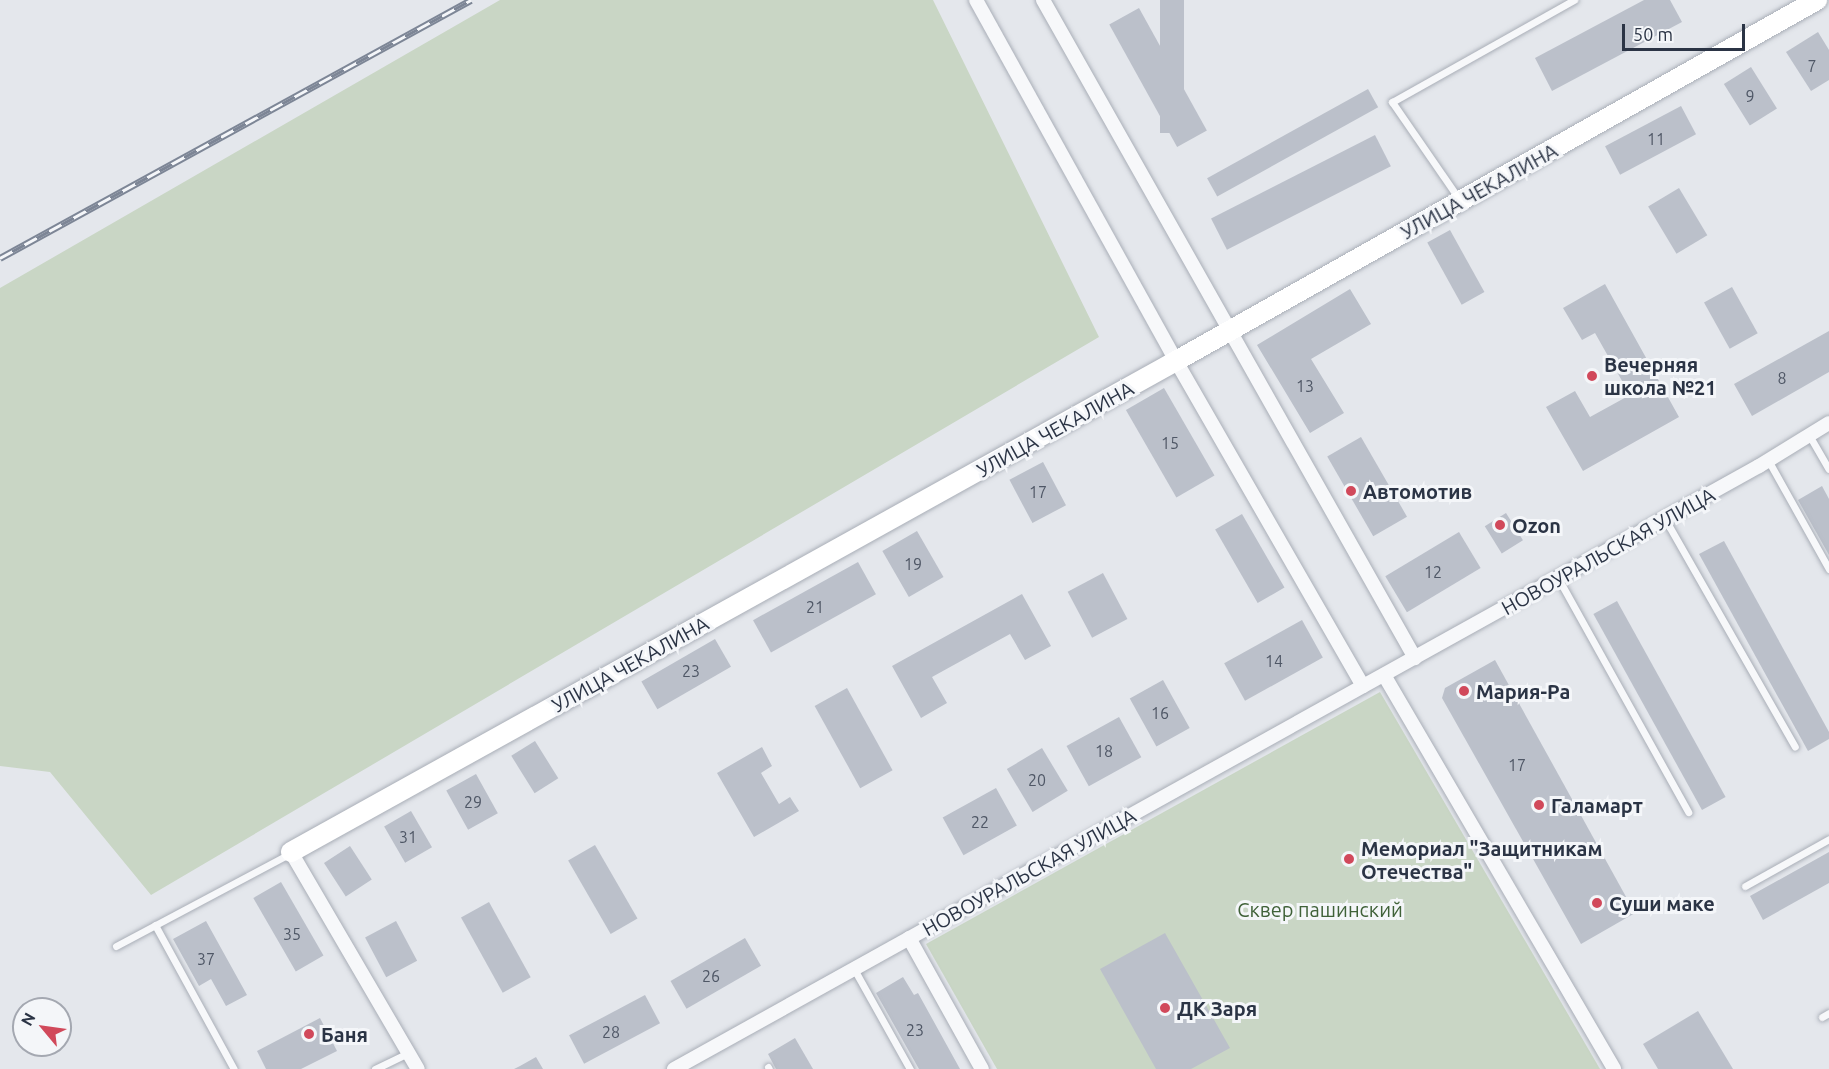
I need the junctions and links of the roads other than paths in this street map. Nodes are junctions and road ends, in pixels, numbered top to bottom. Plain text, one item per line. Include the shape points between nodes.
1 (976, 0) edge
2 (1043, 0) edge
3 (1574, 0) edge
4 (1816, 0) edge
5 (1460, 201) junction
6 (1230, 331) junction
7 (1176, 362) junction
8 (1829, 423) edge
9 (1809, 435) junction
10 (1768, 460) junction
11 (1829, 469) edge
12 (1665, 519) junction
13 (1829, 569) edge
14 (1557, 578) junction
15 (1415, 658) junction
16 (1384, 675) junction
17 (1363, 686) junction
18 (1795, 747) dead end
19 (1688, 813) dead end
20 (1829, 839) edge
21 (291, 852) junction
22 (1745, 886) dead end
23 (155, 925) junction
24 (909, 938) junction
25 (116, 946) dead end
26 (854, 969) junction
27 (408, 1053) junction
28 (234, 1069) edge
29 (375, 1069) edge
30 (418, 1069) edge
31 (674, 1069) edge
32 (910, 1069) edge
33 (982, 1069) edge
34 (1614, 1069) edge

1 - 7 street
2 - 6 street
3 - 5 lane via 1392,102
4 - 5 main road, УЛИЦА ЧЕКАЛИНА
5 - 6 main road, УЛИЦА ЧЕКАЛИНА
6 - 7 main road, УЛИЦА ЧЕКАЛИНА
6 - 15 street
7 - 17 street
7 - 21 main road, УЛИЦА ЧЕКАЛИНА
8 - 9 street, НОВОУРАЛЬСКАЯ УЛИЦА
9 - 10 street, НОВОУРАЛЬСКАЯ УЛИЦА
9 - 11 lane
10 - 12 street, НОВОУРАЛЬСКАЯ УЛИЦА
10 - 13 lane
12 - 14 street, НОВОУРАЛЬСКАЯ УЛИЦА
12 - 18 lane
14 - 15 street, НОВОУРАЛЬСКАЯ УЛИЦА
14 - 19 lane
15 - 16 street, НОВОУРАЛЬСКАЯ УЛИЦА
16 - 17 street, НОВОУРАЛЬСКАЯ УЛИЦА
16 - 34 street
17 - 24 street, НОВОУРАЛЬСКАЯ УЛИЦА
20 - 22 lane
21 - 23 lane
21 - 27 street
23 - 25 lane
23 - 28 lane
24 - 26 street, НОВОУРАЛЬСКАЯ УЛИЦА
24 - 33 street
26 - 31 street, НОВОУРАЛЬСКАЯ УЛИЦА
26 - 32 lane
27 - 29 lane
27 - 30 street

